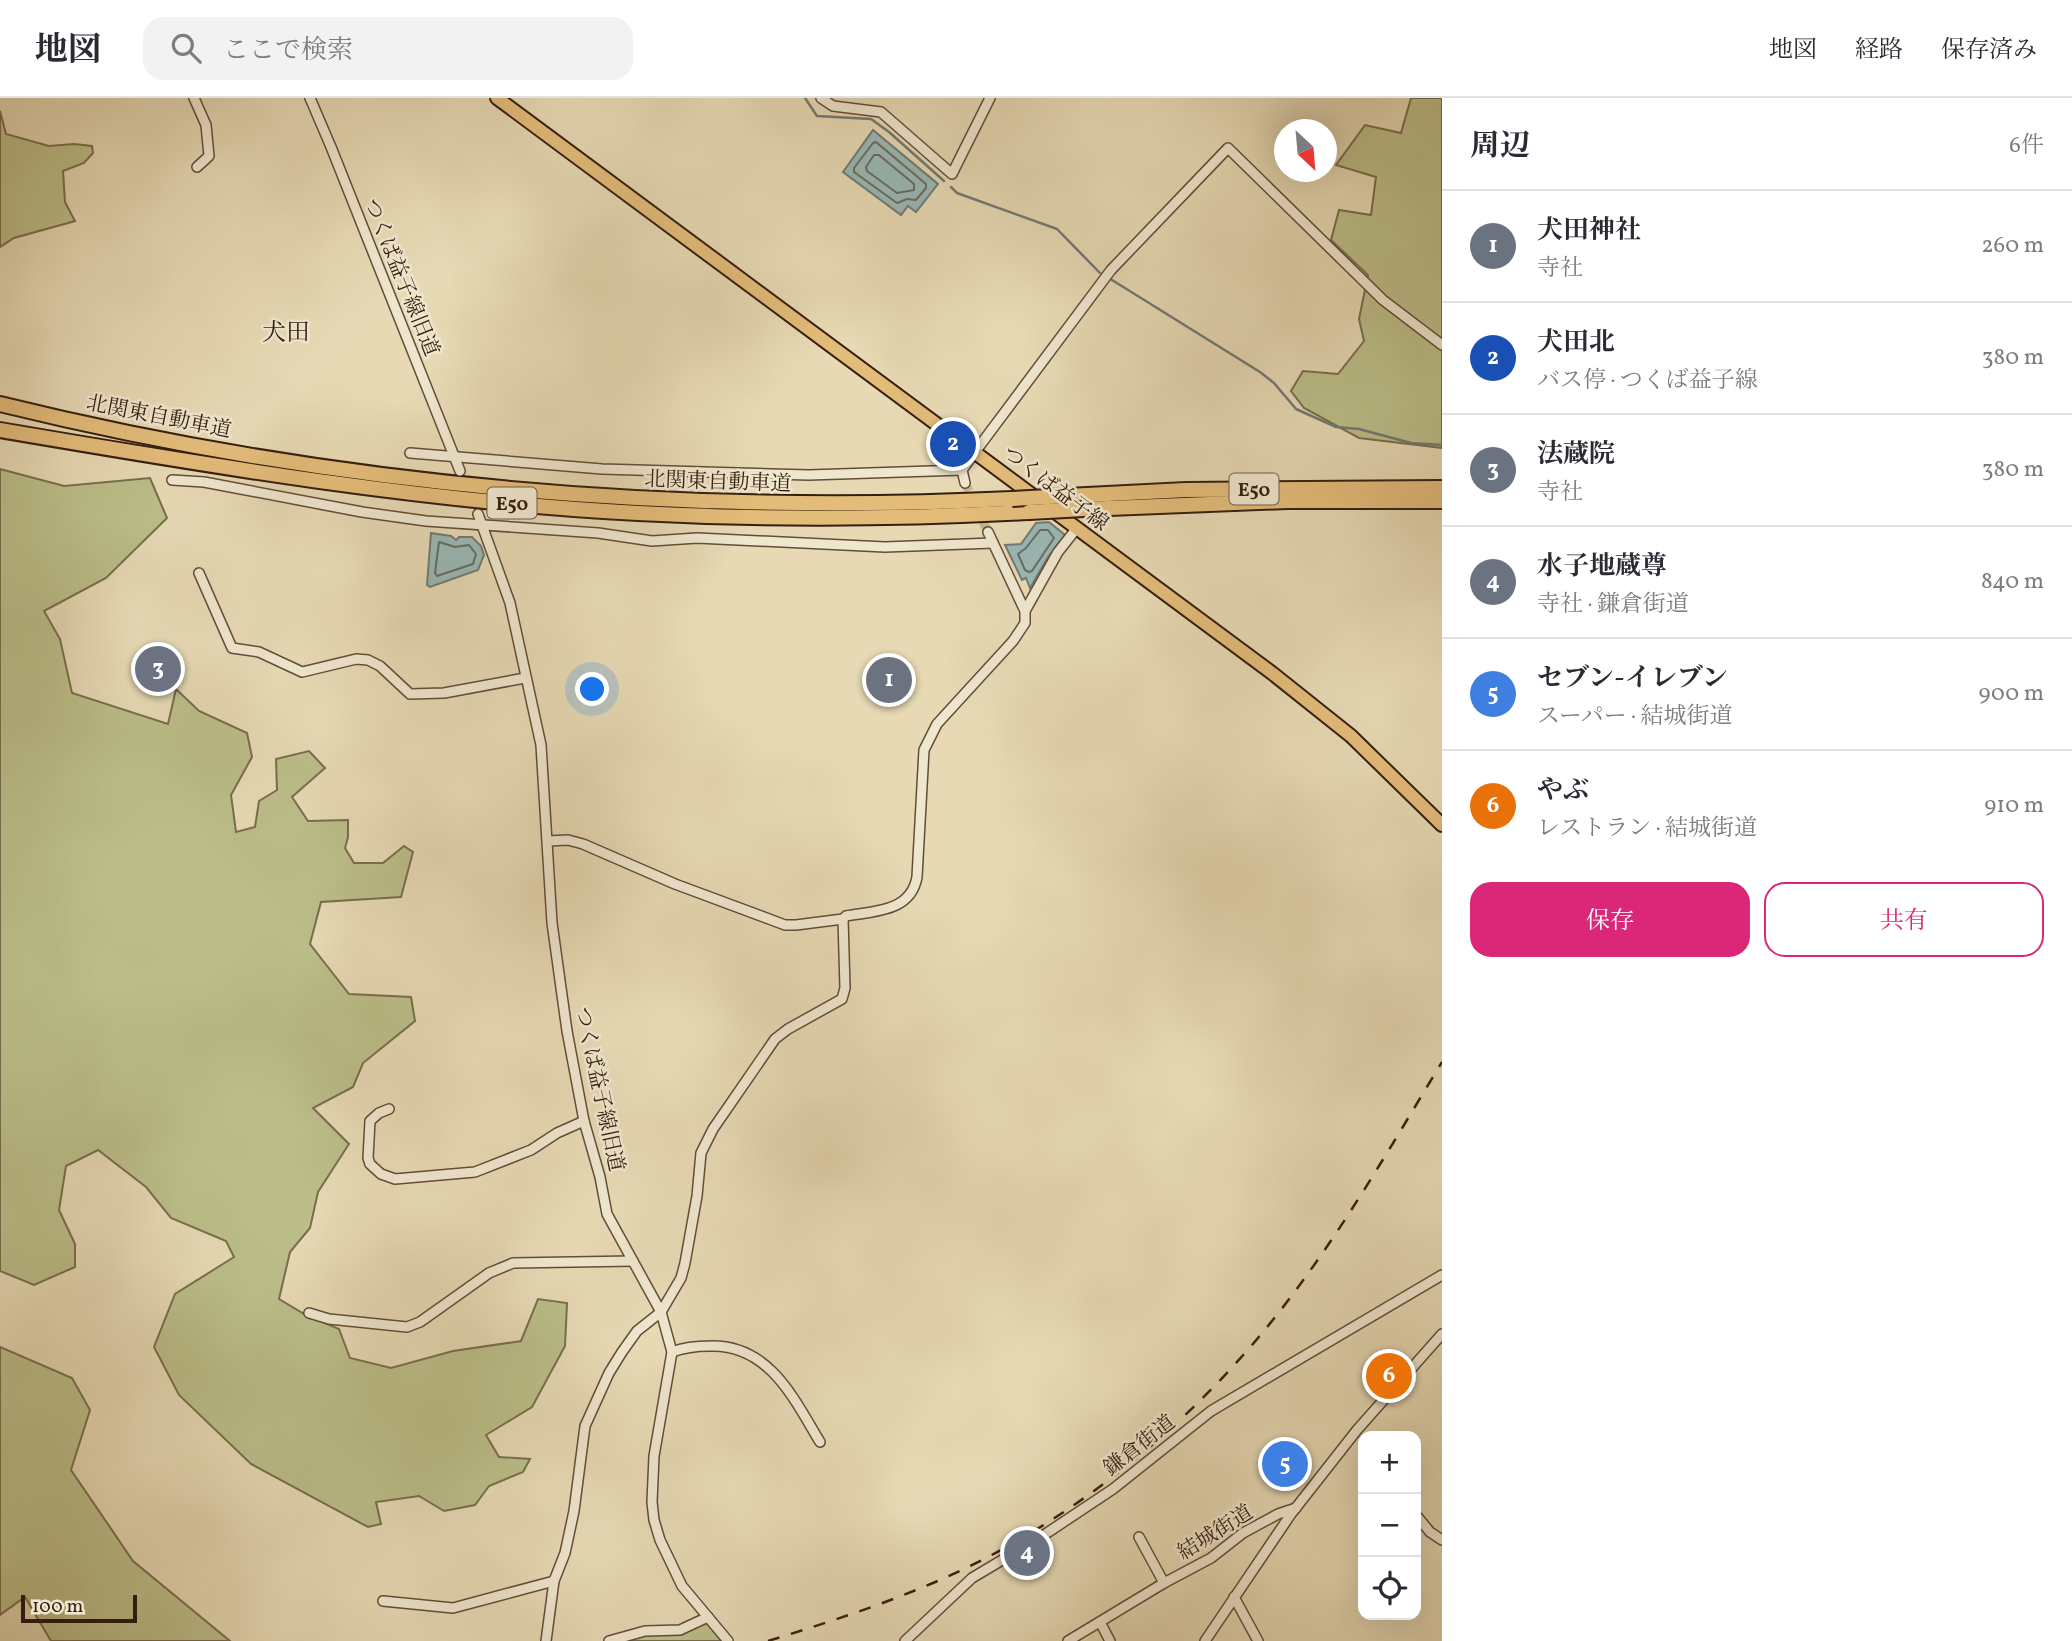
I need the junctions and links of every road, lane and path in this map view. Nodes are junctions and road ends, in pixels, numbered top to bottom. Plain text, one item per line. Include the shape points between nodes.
1 (194, 98) edge
2 (310, 98) edge
3 (498, 98) edge
4 (821, 98) edge
5 (990, 98) edge
6 (197, 167) dead end
7 (1442, 345) edge
8 (0, 404) edge
9 (0, 430) edge
10 (975, 452) junction
11 (410, 453) dead end
12 (455, 457) junction
13 (962, 470) junction
14 (460, 471) dead end
15 (172, 480) dead end
16 (965, 483) tunnel mouth
17 (1442, 488) edge
18 (1442, 501) edge
19 (478, 514) dead end
20 (482, 525) junction
21 (1077, 528) junction
22 (988, 531) tunnel mouth
23 (993, 543) junction
24 (199, 573) dead end
25 (1025, 611) junction
26 (525, 678) junction
27 (1441, 824) edge
28 (548, 841) junction
29 (843, 919) junction
30 (389, 1109) dead end
31 (584, 1121) junction
32 (633, 1261) junction
33 (1442, 1275) edge
34 (662, 1312) junction
35 (309, 1313) dead end
36 (1442, 1334) edge
37 (672, 1352) junction
38 (1357, 1430) joint
39 (820, 1442) dead end
40 (1296, 1508) junction
41 (1421, 1521) edge
42 (1139, 1537) dead end
43 (1442, 1540) edge
44 (554, 1581) junction
45 (1164, 1583) junction
46 (1234, 1597) junction
47 (383, 1601) dead end
48 (708, 1617) junction
49 (1100, 1622) junction
50 (546, 1641) edge
51 (610, 1641) edge
52 (728, 1641) edge
53 (905, 1641) edge
54 (1068, 1641) edge
55 (1110, 1641) edge
56 (1205, 1641) edge
57 (1258, 1641) edge

1 - 6 street via 206,125 209,156
2 - 12 street, つくば益子線旧道
3 - 10 main road, つくば益子線
4 - 5 street via 833,106 881,112 953,174
7 - 10 street via 1383,300 1228,148 1111,270
8 - 17 highway, 北関東自動車道 / E50, bridge via 154,439 353,472 634,500 917,503 1186,490
9 - 18 highway, 北関東自動車道 / E50, bridge via 351,485 637,513 947,516 1287,501
10 - 13 street
10 - 21 main road, つくば益子線
11 - 12 street
12 - 13 street via 589,469 809,475
12 - 14 street, つくば益子線旧道
13 - 16 street
15 - 20 street via 388,516
19 - 20 street, つくば益子線旧道
20 - 23 street via 652,541 697,538 884,547
20 - 26 street, つくば益子線旧道 via 510,603
21 - 25 street
21 - 27 main road, つくば益子線 via 1332,719
22 - 23 street
23 - 25 street
24 - 26 street via 232,648 259,652 302,672 368,660 410,694 444,693
25 - 29 street via 1025,622 1013,641 937,723 924,750 917,877 912,892 889,909
26 - 28 street, つくば益子線旧道 via 542,757
28 - 29 street via 583,844 785,925
28 - 31 street, つくば益子線旧道 via 554,935
29 - 34 street via 844,995 775,1039 713,1129 701,1153 685,1264
30 - 31 street via 370,1121 368,1158 381,1174 395,1180 475,1172 531,1150
31 - 32 street, つくば益子線旧道 via 607,1214
32 - 34 street, つくば益子線旧道
32 - 35 street via 513,1264 489,1273 407,1327
33 - 53 street, 鎌倉街道 via 1211,1411 1113,1489 972,1578
34 - 37 street, つくば益子線旧道
34 - 44 street via 637,1331 622,1352 585,1426 574,1511
36 - 38 street, 結城街道
37 - 39 street via 715,1346 750,1353 779,1379
37 - 48 street, つくば益子線旧道 via 654,1456 652,1502 672,1568
38 - 40 street, 結城街道
40 - 45 street, 結城街道 via 1243,1533 1211,1558
40 - 46 street
41 - 43 street
42 - 45 street
44 - 47 street via 453,1608
44 - 50 street
45 - 49 street, 結城街道
46 - 56 street
46 - 57 street
48 - 51 street via 680,1630 645,1630
48 - 52 street, つくば益子線旧道
49 - 54 street, 結城街道
49 - 55 street

